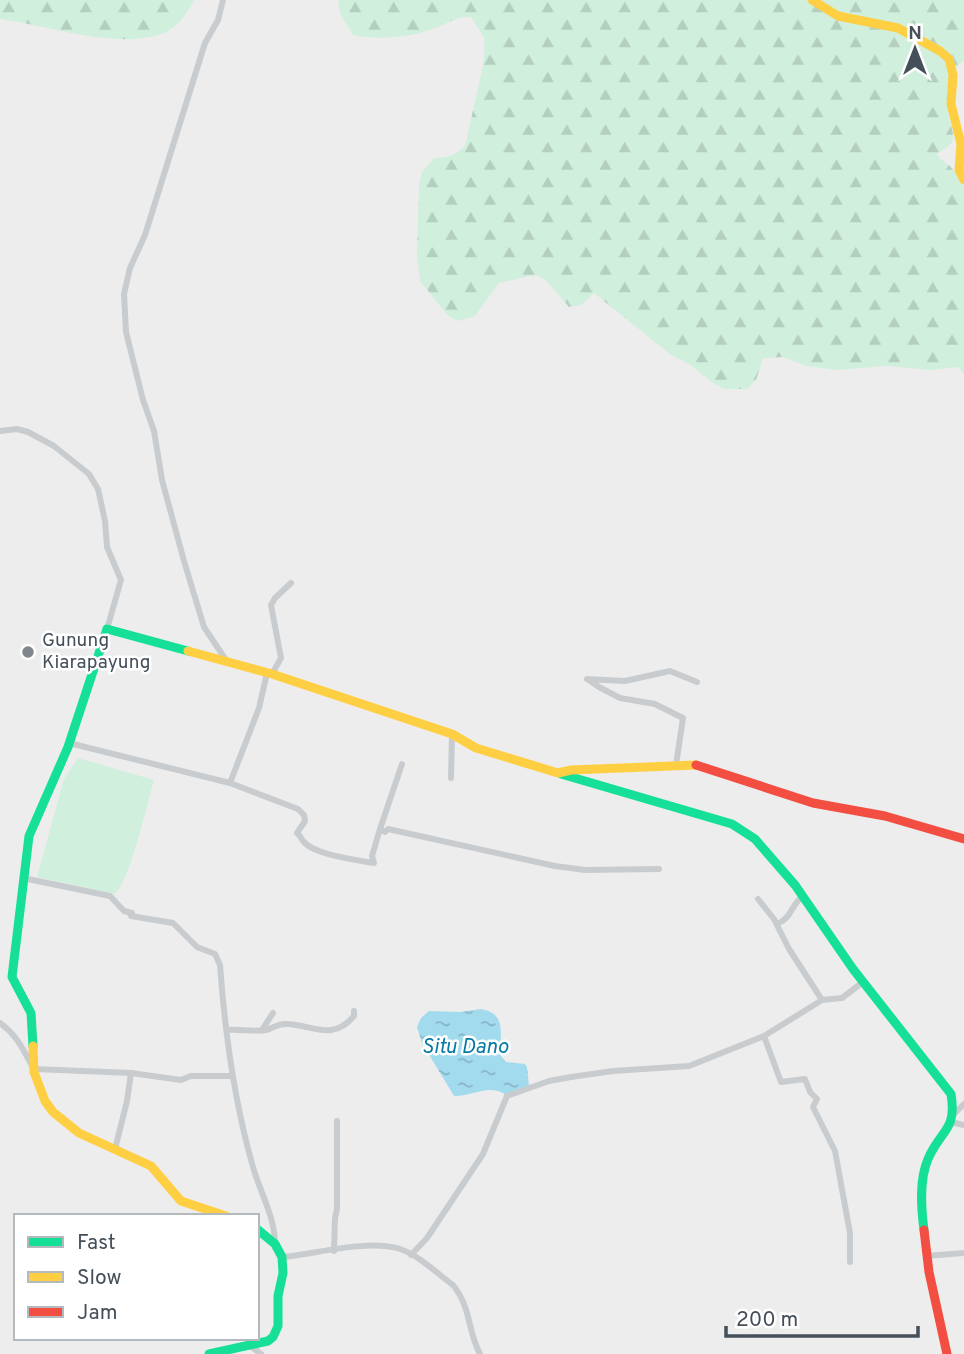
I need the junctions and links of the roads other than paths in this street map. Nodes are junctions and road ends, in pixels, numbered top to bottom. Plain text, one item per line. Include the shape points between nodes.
1 (223, 0) edge
2 (812, 0) edge
3 (964, 180) edge
4 (0, 431) edge
5 (291, 583) dead end
6 (107, 629) junction
7 (229, 663) junction
8 (269, 673) junction
9 (697, 682) dead end
10 (452, 734) junction
11 (69, 744) junction
12 (402, 764) dead end
13 (676, 765) junction
14 (558, 773) junction
15 (451, 778) dead end
16 (230, 783) junction
17 (380, 830) junction
18 (964, 839) edge
19 (659, 869) dead end
20 (23, 878) junction
21 (803, 896) junction
22 (758, 899) dead end
23 (778, 925) junction
24 (863, 982) junction
25 (822, 1000) junction
26 (354, 1010) dead end
27 (273, 1013) dead end
28 (0, 1023) edge
29 (227, 1030) junction
30 (262, 1030) junction
31 (764, 1036) junction
32 (34, 1069) junction
33 (131, 1073) junction
34 (231, 1076) junction
35 (964, 1104) edge
36 (953, 1118) junction
37 (337, 1121) dead end
38 (964, 1125) edge
39 (115, 1149) junction
40 (220, 1214) edge
41 (259, 1231) edge
42 (275, 1244) junction
43 (334, 1251) junction
44 (964, 1253) edge
45 (411, 1255) junction
46 (926, 1256) junction
47 (282, 1257) junction
48 (850, 1262) dead end
49 (248, 1344) junction
50 (209, 1354) edge
51 (261, 1354) edge
52 (480, 1354) edge
53 (947, 1354) edge

1 - 7 street via 124,294 126,332 191,586 206,632
2 - 3 street via 838,16 898,28 949,59 951,104 961,144 959,170
4 - 6 street via 28,432 75,461 94,482 107,547 121,578
5 - 8 street via 271,605 281,658
6 - 7 street
6 - 11 street
7 - 8 street
8 - 10 street
8 - 16 street
9 - 13 street via 670,671 625,681 587,679 612,695 652,703 683,718
10 - 14 street via 476,748
10 - 15 street
11 - 16 street
11 - 20 street via 29,836
12 - 17 street
13 - 14 street
13 - 18 street via 707,767 803,801 885,816
14 - 21 street via 738,826 772,857
16 - 17 street via 300,810 305,821 297,833 304,843 334,855 374,863
17 - 19 street via 555,866
20 - 29 street via 110,896 131,916 173,923 197,947 215,954
20 - 32 street via 11,974 31,1013
21 - 23 street
21 - 24 street
22 - 23 street
23 - 25 street
24 - 25 street via 842,998
24 - 36 street via 948,1089
25 - 31 street
26 - 30 street via 347,1024 327,1030 277,1024
27 - 30 street
28 - 32 street via 15,1034
29 - 30 street
29 - 34 street
31 - 45 street via 689,1066 571,1077 507,1096 483,1154
31 - 48 street via 781,1082 805,1079 817,1099 813,1107 836,1155 850,1233
32 - 33 street
32 - 39 street via 45,1101 64,1122
33 - 34 street via 181,1080
33 - 39 street
34 - 42 street
35 - 36 street
36 - 38 street
36 - 46 street via 932,1150 924,1173 921,1209
37 - 43 street
39 - 40 street via 151,1166 181,1201
41 - 42 street
42 - 47 street
43 - 45 street via 387,1246
43 - 47 street
44 - 46 street
45 - 52 street via 458,1290
46 - 53 street
47 - 49 street via 278,1326 268,1341
49 - 50 street
49 - 51 street

